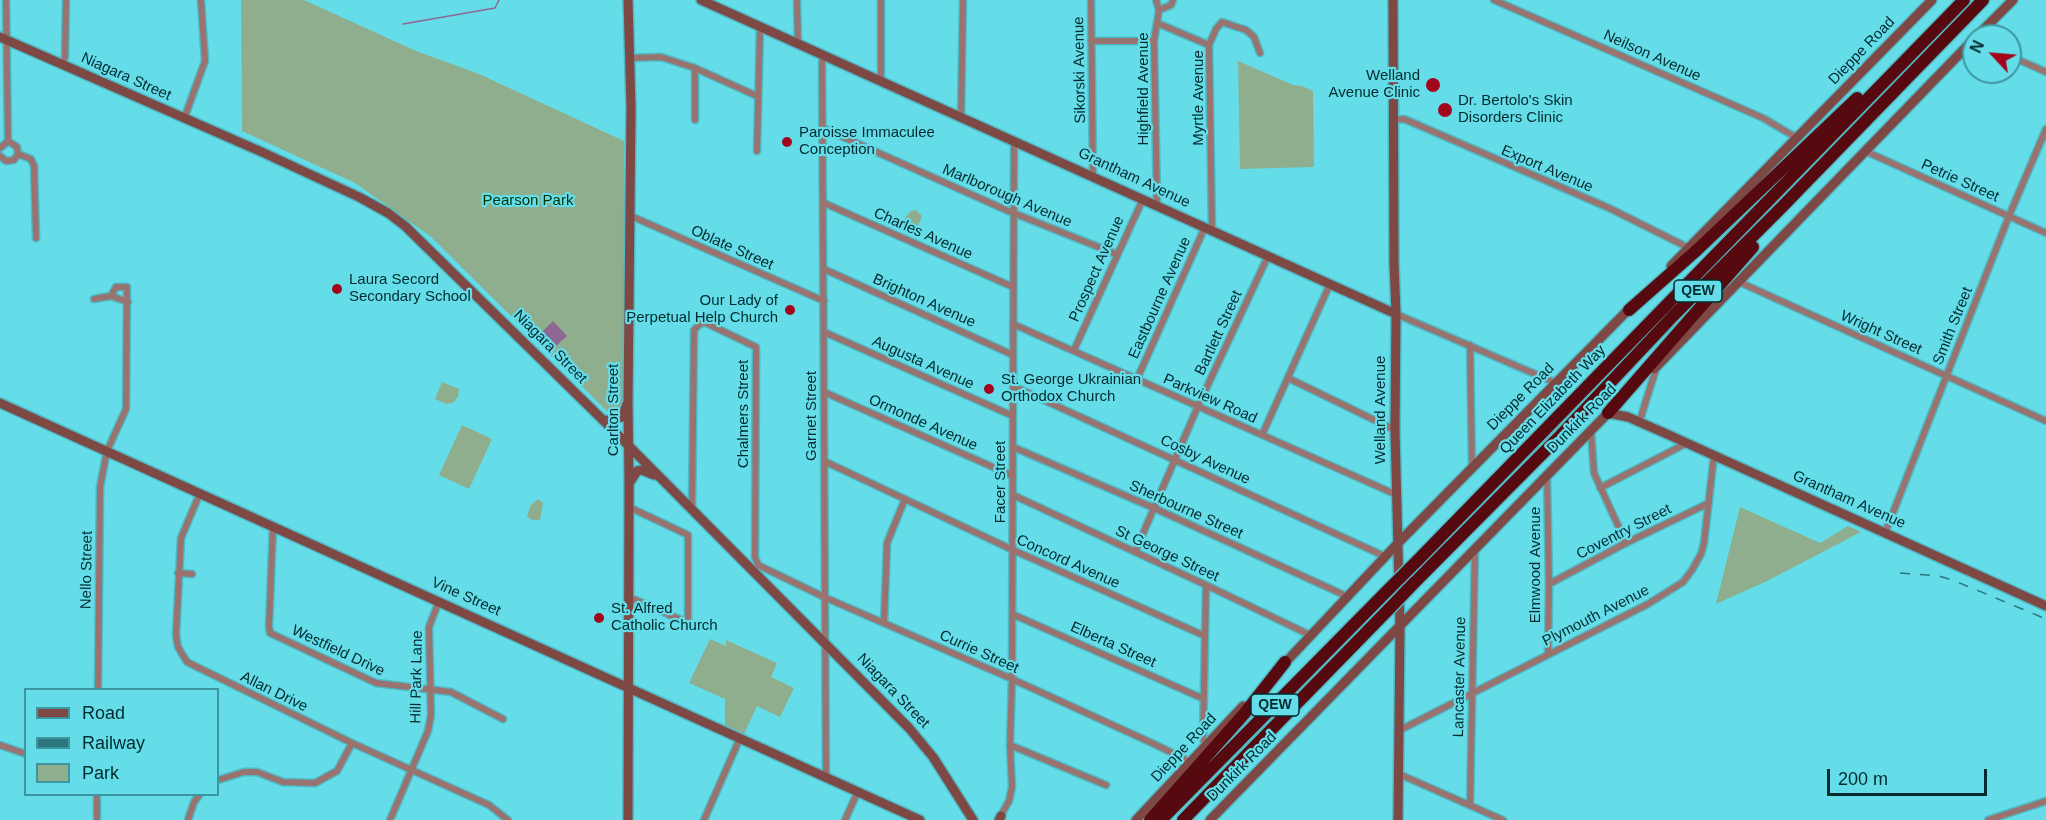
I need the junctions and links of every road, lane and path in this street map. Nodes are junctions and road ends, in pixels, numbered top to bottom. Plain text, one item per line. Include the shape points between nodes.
1 (6, 0) edge
2 (66, 0) edge
3 (201, 0) edge
4 (628, 0) edge
5 (701, 0) edge
6 (797, 0) edge
7 (881, 0) edge
8 (963, 0) edge
9 (1091, 0) edge
10 (1156, 0) edge
11 (1173, 0) edge
12 (1393, 0) edge
13 (1494, 0) edge
14 (1932, 0) edge
15 (1964, 0) edge
16 (1983, 0) edge
17 (2013, 0) edge
18 (716, 3) edge
19 (1159, 10) junction
20 (1157, 22) junction
21 (1989, 24) edge
22 (760, 26) junction
23 (3, 38) edge
24 (1091, 41) junction
25 (1154, 41) junction
26 (1922, 43) junction
27 (798, 44) junction
28 (1209, 45) junction
29 (1962, 52) edge
30 (1260, 53) dead end
31 (824, 56) junction
32 (631, 58) junction
33 (2022, 61) edge
34 (62, 65) junction
35 (694, 68) junction
36 (2046, 72) edge
37 (882, 81) junction
38 (757, 96) junction
39 (961, 118) junction
40 (184, 119) junction
41 (695, 120) dead end
42 (1393, 120) junction
43 (824, 128) junction
44 (2046, 129) edge
45 (1797, 138) junction
46 (8, 141) junction
47 (1014, 141) junction
48 (0, 148) edge
49 (757, 151) dead end
50 (1865, 151) junction
51 (18, 154) junction
52 (0, 156) edge
53 (1093, 176) junction
54 (1143, 199) junction
55 (824, 203) junction
56 (1157, 205) junction
57 (1781, 208) junction
58 (1013, 212) junction
59 (631, 216) junction
60 (2009, 216) junction
61 (1209, 229) junction
62 (2046, 233) edge
63 (36, 238) dead end
64 (1689, 248) junction
65 (1116, 254) junction
66 (1268, 256) junction
67 (824, 269) junction
68 (1739, 282) junction
69 (1330, 284) junction
70 (1013, 287) junction
71 (111, 296) junction
72 (94, 299) dead end
73 (824, 301) junction
74 (128, 302) junction
75 (1629, 310) junction
76 (1396, 314) junction
77 (1013, 324) junction
78 (824, 332) junction
79 (1470, 345) junction
80 (1074, 350) junction
81 (1013, 355) junction
82 (1658, 364) junction
83 (1946, 375) junction
84 (1288, 378) junction
85 (1137, 379) junction
86 (1556, 383) junction
87 (1013, 386) junction
88 (824, 392) junction
89 (1622, 398) junction
90 (628, 402) junction
91 (0, 403) edge
92 (1198, 406) junction
93 (1608, 413) junction
94 (1013, 416) junction
95 (1628, 417) junction
96 (604, 421) junction
97 (2046, 422) edge
98 (1639, 423) junction
99 (1395, 430) junction
100 (1591, 431) junction
101 (1262, 435) junction
102 (1687, 443) junction
103 (629, 447) junction
104 (1013, 447) junction
105 (107, 451) junction
106 (1714, 455) junction
107 (1175, 459) junction
108 (824, 461) junction
109 (1472, 468) junction
110 (1547, 475) junction
111 (1013, 476) junction
112 (659, 477) junction
113 (629, 484) junction
114 (1600, 488) junction
115 (200, 493) junction
116 (1013, 495) junction
117 (1397, 495) junction
118 (905, 499) junction
119 (1709, 503) junction
120 (629, 507) junction
121 (1154, 508) junction
122 (692, 509) junction
123 (1398, 513) junction
124 (1418, 525) junction
125 (273, 527) junction
126 (1885, 533) junction
127 (1398, 543) junction
128 (1626, 543) junction
129 (1475, 549) junction
130 (1013, 550) junction
131 (1135, 552) junction
132 (1385, 558) junction
133 (758, 565) joint
134 (178, 573) junction
135 (192, 574) dead end
136 (1549, 584) junction
137 (1206, 585) junction
138 (824, 597) junction
139 (629, 598) junction
140 (1347, 598) junction
141 (439, 601) junction
142 (2046, 606) edge
143 (1012, 614) junction
144 (884, 623) junction
145 (1400, 627) junction
146 (1310, 635) junction
147 (1205, 636) junction
148 (824, 642) junction
149 (1379, 649) junction
150 (1548, 654) junction
151 (1399, 658) junction
152 (1285, 662) junction
153 (1012, 679) junction
154 (628, 687) junction
155 (98, 688) edge
156 (431, 689) junction
157 (1471, 693) junction
158 (1204, 699) junction
159 (503, 718) dead end
160 (1400, 730) junction
161 (740, 738) junction
162 (352, 743) junction
163 (0, 745) edge
164 (1010, 745) junction
165 (1206, 745) junction
166 (24, 753) edge
167 (1189, 764) junction
168 (411, 770) junction
169 (1400, 774) junction
170 (826, 777) junction
171 (219, 780) edge
172 (1106, 785) dead end
173 (858, 791) junction
174 (97, 796) edge
175 (199, 796) edge
176 (2046, 801) edge
177 (1470, 805) junction
178 (999, 819) edge
179 (97, 820) edge
180 (188, 820) edge
181 (390, 820) edge
182 (508, 820) edge
183 (628, 820) edge
184 (704, 820) edge
185 (845, 820) edge
186 (920, 820) edge
187 (973, 820) edge
188 (1136, 820) edge
189 (1150, 820) edge
190 (1161, 820) edge
191 (1183, 820) edge
192 (1210, 820) edge
193 (1398, 820) edge
194 (1503, 820) edge
195 (1988, 820) edge

1 - 23 street
2 - 34 street
3 - 40 street via 204,61
4 - 32 street, Carlton Street
5 - 18 street, Grantham Avenue
6 - 27 street
7 - 37 street
8 - 39 street
9 - 24 street, Sikorski Avenue
10 - 19 street, Highfield Avenue
11 - 19 street
12 - 42 street, Welland Avenue
13 - 45 street, Neilson Avenue via 1763,118
14 - 45 street, Dieppe Road
15 - 26 highway, Queen Elizabeth Way / QEW
16 - 57 highway, Queen Elizabeth Way / QEW
17 - 21 street
18 - 22 street, Grantham Avenue
19 - 20 street, Highfield Avenue
20 - 25 street, Highfield Avenue
20 - 28 street
22 - 27 street, Grantham Avenue
22 - 38 street
23 - 34 street, Niagara Street
23 - 46 street
24 - 25 street
24 - 53 street, Sikorski Avenue
25 - 56 street, Highfield Avenue
26 - 75 highway via 1871,85
26 - 190 highway, Queen Elizabeth Way / QEW, bridge
27 - 31 street, Grantham Avenue
28 - 30 street, Myrtle Avenue via 1222,22 1246,30 1254,37
28 - 61 street, Myrtle Avenue
29 - 50 street, Dunkirk Road
31 - 37 street, Grantham Avenue
31 - 43 street, Garnet Street
32 - 35 street via 661,57
32 - 59 street, Carlton Street
33 - 36 street
34 - 40 street, Niagara Street
35 - 38 street
35 - 41 street
37 - 39 street, Grantham Avenue
38 - 49 street
39 - 47 street, Grantham Avenue
40 - 96 street, Niagara Street via 388,213
42 - 64 street, Export Avenue via 1416,124 1609,208
42 - 76 street, Welland Avenue
43 - 55 street, Garnet Street
43 - 58 street, Marlborough Avenue
44 - 60 street, Smith Street
45 - 64 street, Dieppe Road
46 - 48 street
46 - 51 street via 17,147
47 - 53 street, Grantham Avenue
47 - 58 street, Facer Street
50 - 60 street, Petrie Street
50 - 68 street, Dunkirk Road
51 - 52 street via 14,160 6,161
51 - 63 street via 31,159 34,166
53 - 54 street, Grantham Avenue
54 - 56 street, Grantham Avenue
54 - 65 street, Prospect Avenue
55 - 67 street, Garnet Street
55 - 70 street, Charles Avenue
56 - 61 street, Grantham Avenue
57 - 89 highway via 1764,234
57 - 191 highway, Queen Elizabeth Way / QEW, bridge
58 - 65 street, Marlborough Avenue
58 - 70 street, Facer Street
59 - 73 street, Oblate Street
59 - 90 street, Carlton Street
60 - 62 street, Petrie Street
60 - 83 street, Smith Street
61 - 66 street, Grantham Avenue
61 - 85 street, Eastbourne Avenue
64 - 75 street, Dieppe Road
65 - 80 street, Prospect Avenue
66 - 69 street, Grantham Avenue
66 - 92 street, Bartlett Street
67 - 73 street, Garnet Street
67 - 81 street, Brighton Avenue
68 - 82 street, Dunkirk Road
68 - 83 street, Wright Street
69 - 76 street, Grantham Avenue
69 - 84 street
70 - 77 street, Facer Street
71 - 72 street
71 - 74 street
71 - 74 street via 116,287 127,287
73 - 78 street, Garnet Street
74 - 105 street, Nello Street via 126,409
75 - 86 street, Dieppe Road
76 - 79 street, Grantham Avenue
76 - 99 street, Welland Avenue
77 - 80 street, Parkview Road
77 - 81 street, Facer Street
78 - 88 street, Garnet Street
78 - 94 street, Augusta Avenue
79 - 86 street, Grantham Avenue
79 - 109 street
80 - 85 street, Parkview Road
81 - 87 street, Facer Street
82 - 89 street, Dunkirk Road
82 - 98 street
83 - 97 street, Wright Street
83 - 126 street, Smith Street
84 - 99 street
84 - 101 street
85 - 92 street, Parkview Road
86 - 109 street, Dieppe Road
87 - 94 street, Facer Street
87 - 107 street, Cosby Avenue
88 - 108 street, Garnet Street
88 - 111 street, Ormonde Avenue
89 - 93 highway
89 - 95 street via 1621,409
90 - 96 street via 622,417
90 - 103 street, Carlton Street
91 - 105 street, Vine Street
92 - 101 street, Parkview Road
92 - 107 street, Bartlett Street
93 - 95 street, Grantham Avenue
93 - 100 street, Dunkirk Road
94 - 104 street, Facer Street
95 - 98 street, Grantham Avenue
96 - 103 street, Niagara Street
98 - 102 street, Grantham Avenue
99 - 117 street, Welland Avenue
100 - 110 street, Dunkirk Road
100 - 114 street via 1594,473
101 - 117 street, Parkview Road
102 - 106 street, Grantham Avenue
102 - 114 street
103 - 112 street, Niagara Street
103 - 113 street, Carlton Street
104 - 111 street, Facer Street
104 - 121 street, Sherbourne Street
105 - 115 street, Vine Street
105 - 155 street, Nello Street via 100,487
106 - 119 street, Plymouth Avenue
106 - 126 street, Grantham Avenue
107 - 121 street, Bartlett Street
107 - 132 street, Cosby Avenue
108 - 118 street, Concord Avenue
108 - 138 street, Garnet Street
109 - 124 street, Dieppe Road
110 - 129 street, Dunkirk Road
110 - 136 street, Elmwood Avenue
111 - 116 street, Facer Street
112 - 113 street via 637,471
112 - 122 street, Niagara Street
113 - 120 street, Carlton Street
114 - 128 street
115 - 125 street, Vine Street
115 - 134 street, Allan Drive via 181,538
116 - 130 street, Facer Street
116 - 131 street, St George Street
117 - 123 street, Welland Avenue
118 - 130 street, Concord Avenue
118 - 144 street via 887,543
119 - 128 street, Coventry Street
119 - 150 street, Plymouth Avenue via 1701,554 1683,582
120 - 139 street, Carlton Street
120 - 139 street via 688,535 688,623
121 - 131 street, Bartlett Street
121 - 140 street, Sherbourne Street
122 - 133 street, Chalmers Street via 694,330 700,323 706,323 756,347
122 - 148 street, Niagara Street
123 - 124 street via 1402,522
123 - 127 street, Welland Avenue
124 - 127 street, Dieppe Road
125 - 141 street, Vine Street
125 - 156 street, Westfield Drive via 270,633 376,683
126 - 142 street, Grantham Avenue
127 - 132 street, Dieppe Road
127 - 145 street, Welland Avenue
128 - 136 street, Coventry Street
129 - 145 street, Dunkirk Road
129 - 157 street, Lancaster Avenue
130 - 143 street, Facer Street
130 - 147 street, Concord Avenue
131 - 137 street, St George Street
132 - 140 street, Dieppe Road
133 - 138 street, Currie Street
134 - 135 street
134 - 162 street, Allan Drive via 176,635 187,662
136 - 150 street, Elmwood Avenue
137 - 146 street, St George Street
137 - 147 street
138 - 144 street, Currie Street
138 - 148 street, Garnet Street
139 - 154 street, Carlton Street
140 - 146 street, Dieppe Road
141 - 154 street, Vine Street
141 - 156 street, Hill Park Lane via 429,627
143 - 153 street, Facer Street
143 - 158 street, Elberta Street
144 - 153 street, Currie Street
145 - 149 street, Dunkirk Road
145 - 151 street, Welland Avenue
146 - 152 street, Dieppe Road
147 - 158 street
148 - 170 street, Garnet Street
148 - 187 street, Niagara Street via 909,728 933,757
149 - 151 street via 1390,650
149 - 192 street, Dunkirk Road
150 - 157 street, Plymouth Avenue
151 - 160 street, Welland Avenue
152 - 165 street, Dieppe Road
152 - 189 highway
153 - 164 street, Facer Street
153 - 167 street, Currie Street
154 - 161 street, Vine Street
154 - 183 street, Carlton Street
156 - 159 street via 451,692
156 - 168 street, Hill Park Lane via 428,731
157 - 160 street, Plymouth Avenue
157 - 177 street, Lancaster Avenue
158 - 165 street
160 - 169 street, Welland Avenue
161 - 170 street, Vine Street
161 - 184 street
162 - 168 street, Allan Drive
162 - 171 street via 337,771 315,783 283,782 257,772
163 - 166 street
164 - 172 street
164 - 178 street, Facer Street via 1012,788
165 - 167 street, Dieppe Road
167 - 188 street, Dieppe Road
168 - 181 street, Hill Park Lane
168 - 182 street, Allan Drive via 489,805
169 - 177 street
169 - 193 street, Welland Avenue
170 - 173 street, Vine Street
173 - 185 street
173 - 186 street, Vine Street
174 - 179 street
175 - 180 street
176 - 195 street
177 - 194 street

